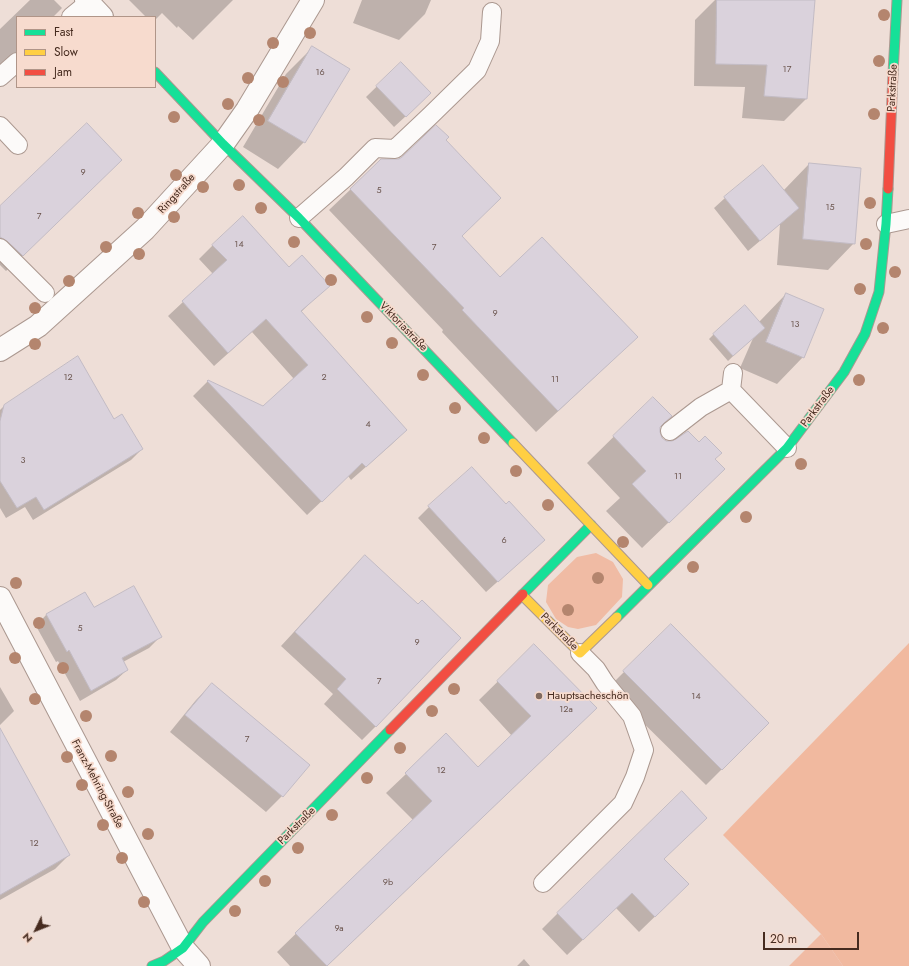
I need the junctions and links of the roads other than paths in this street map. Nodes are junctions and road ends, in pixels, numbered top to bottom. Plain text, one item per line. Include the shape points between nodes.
1 (313, 0) edge
2 (897, 0) edge
3 (92, 7) edge
4 (492, 12) dead end
5 (73, 16) edge
6 (16, 63) edge
7 (156, 73) edge
8 (0, 77) edge
9 (0, 126) edge
10 (223, 144) junction
11 (18, 145) dead end
12 (299, 218) junction
13 (909, 219) edge
14 (886, 224) junction
15 (0, 248) edge
16 (45, 293) dead end
17 (0, 350) edge
18 (670, 431) dead end
19 (786, 448) junction
20 (592, 525) junction
21 (648, 585) junction
22 (522, 596) junction
23 (0, 598) edge
24 (580, 653) junction
25 (543, 883) dead end
26 (183, 948) junction
27 (152, 966) edge
28 (199, 966) edge

1 - 10 street, Ringstraße via 247,110
2 - 14 street, Parkstraße
3 - 5 lane
4 - 12 lane via 490,41 476,70 395,149 375,148
6 - 8 lane
7 - 10 street, Viktoriastraße
9 - 11 lane
10 - 12 street, Viktoriastraße
10 - 17 street, Ringstraße via 145,229 38,326
12 - 20 street, Viktoriastraße
13 - 14 lane
14 - 19 street, Parkstraße via 879,292 865,334 844,372
15 - 16 lane
18 - 19 lane via 732,381
19 - 21 street, Parkstraße
20 - 21 street, Viktoriastraße
20 - 22 street, Parkstraße
21 - 24 street, Parkstraße
22 - 24 street, Parkstraße
22 - 26 street, Parkstraße via 204,922
23 - 26 street, Franz-Mehring-Straße
24 - 25 lane via 596,669 632,716 644,750 623,803
26 - 27 street, Parkstraße
26 - 28 street, Franz-Mehring-Straße

